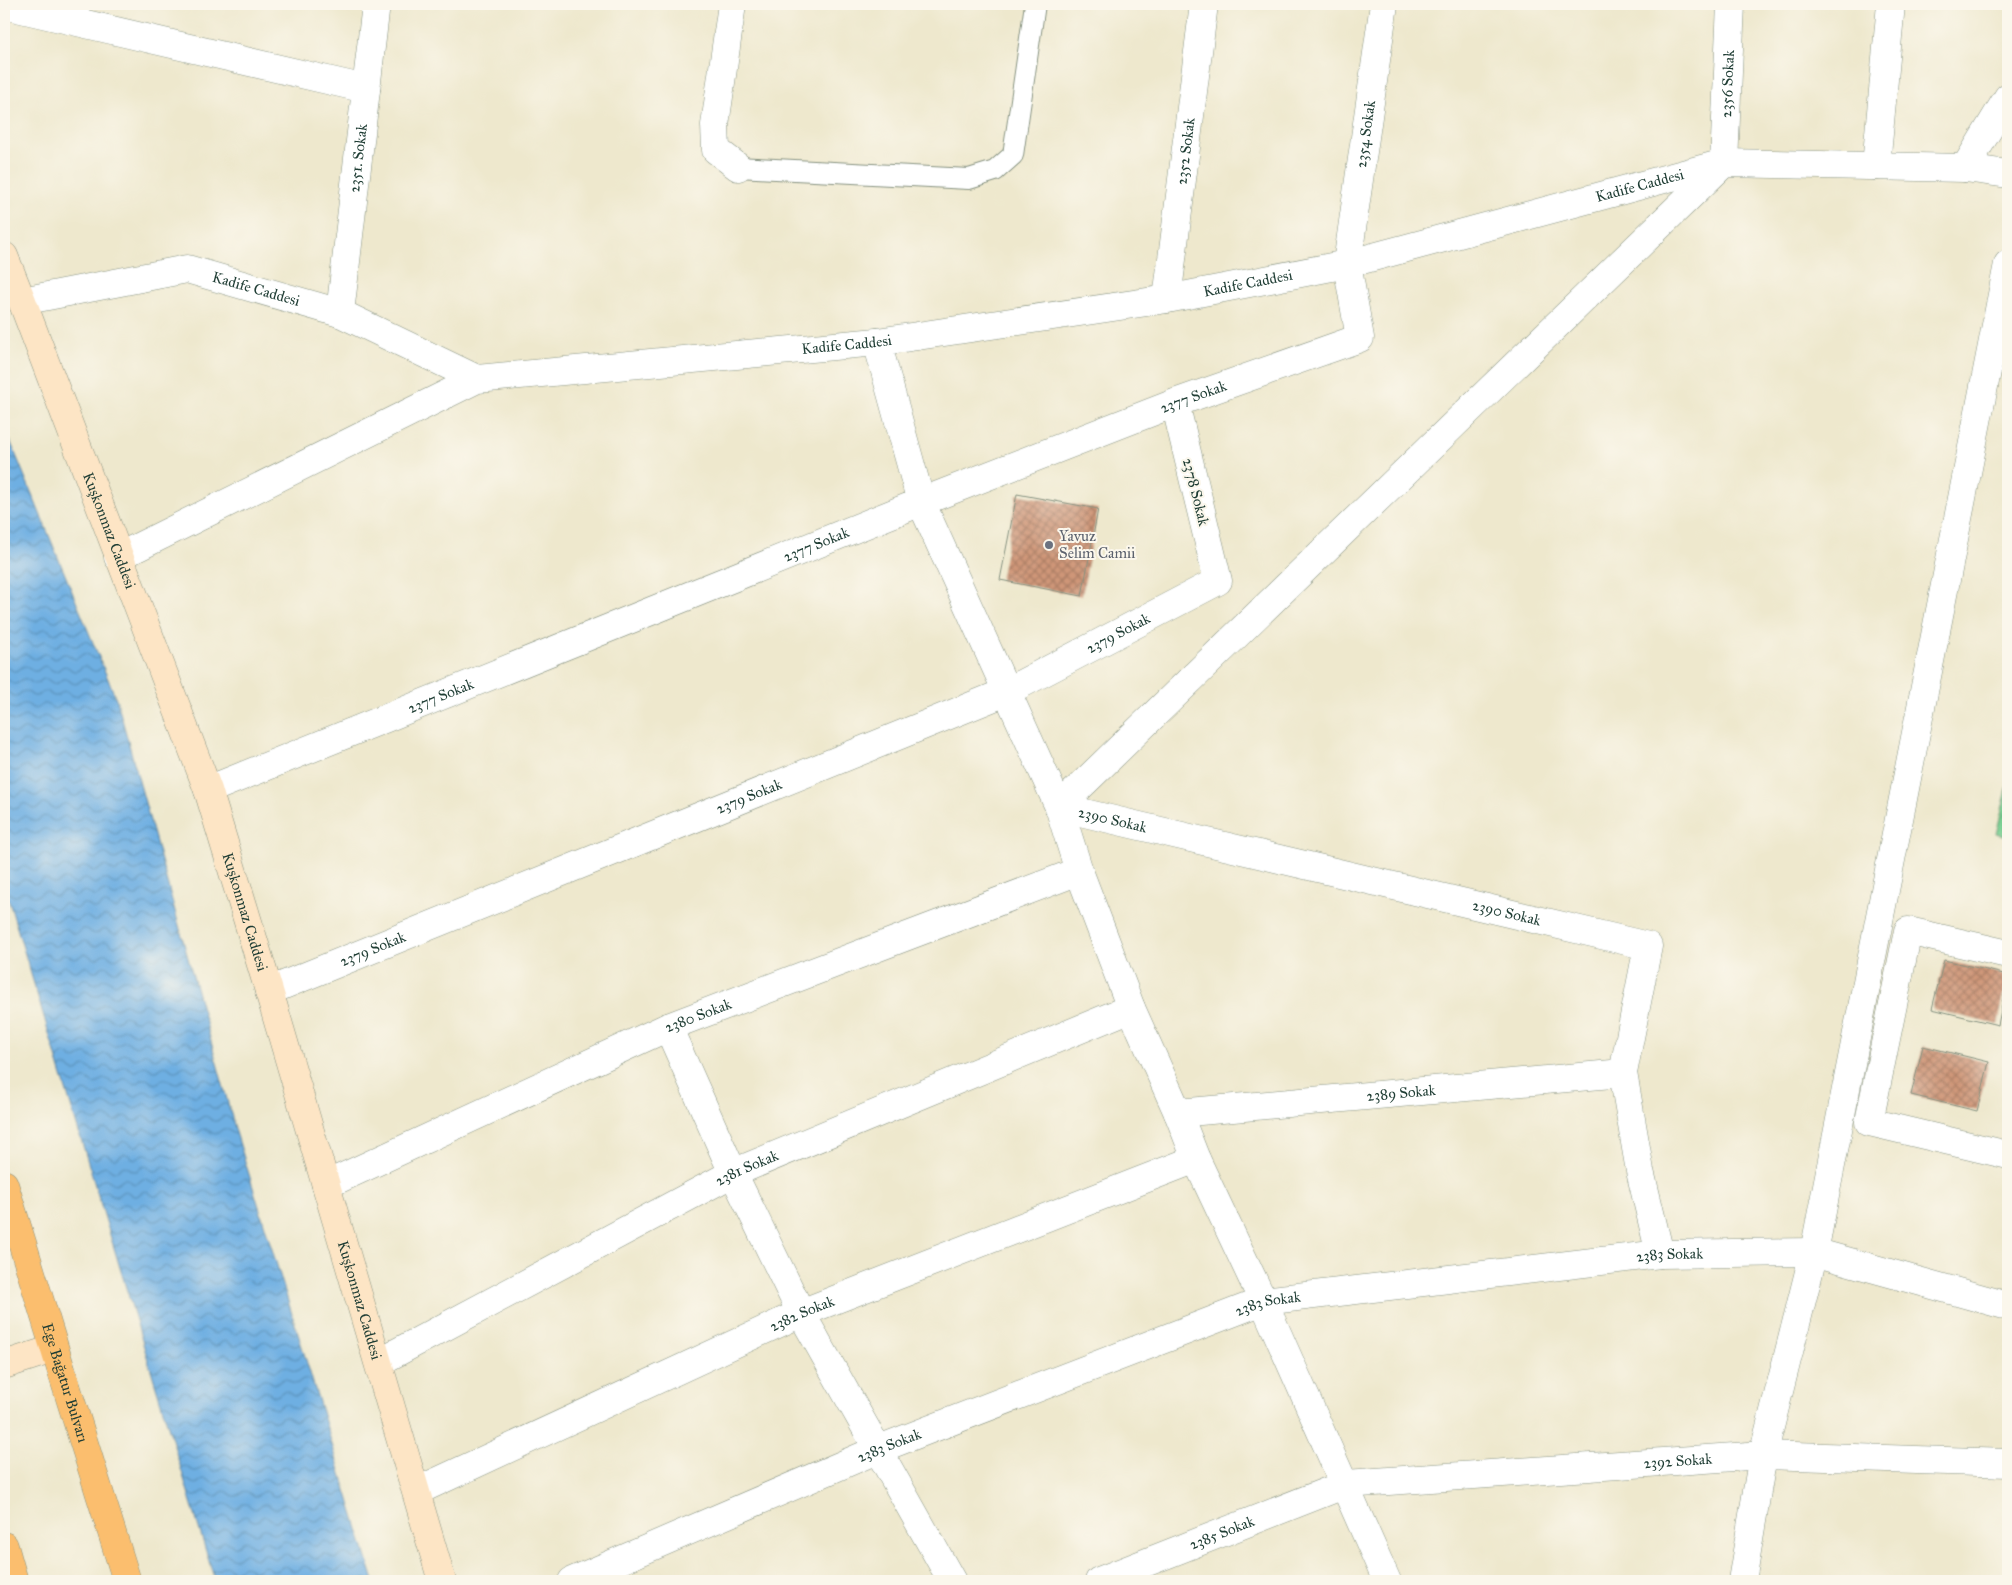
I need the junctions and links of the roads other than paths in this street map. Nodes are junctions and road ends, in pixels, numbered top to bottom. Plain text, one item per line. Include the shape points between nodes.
1 (376, 4) edge
2 (732, 4) edge
3 (1035, 4) edge
4 (1204, 4) edge
5 (1384, 4) edge
6 (1731, 4) edge
7 (1891, 4) edge
8 (4, 5) edge
9 (366, 89) junction
10 (2008, 98) edge
11 (1724, 164) junction
12 (1876, 166) junction
13 (738, 167) joint
14 (1965, 168) junction
15 (2008, 174) edge
16 (4, 256) edge
17 (1347, 264) junction
18 (2008, 264) edge
19 (1167, 298) junction
20 (22, 301) junction
21 (340, 313) junction
22 (877, 342) junction
23 (477, 379) junction
24 (1175, 403) junction
25 (921, 502) junction
26 (118, 557) junction
27 (1218, 581) joint
28 (1006, 692) junction
29 (208, 790) junction
30 (1059, 807) junction
31 (1079, 871) junction
32 (2008, 954) edge
33 (269, 991) junction
34 (1131, 1008) junction
35 (668, 1027) junction
36 (1624, 1073) junction
37 (1178, 1113) junction
38 (2008, 1156) edge
39 (1196, 1159) junction
40 (733, 1173) junction
41 (4, 1184) edge
42 (326, 1185) junction
43 (1814, 1252) junction
44 (1660, 1254) junction
45 (1263, 1301) junction
46 (2008, 1306) edge
47 (800, 1313) junction
48 (54, 1349) junction
49 (379, 1362) junction
50 (4, 1365) edge
51 (879, 1449) junction
52 (1763, 1455) junction
53 (2008, 1462) edge
54 (1346, 1484) junction
55 (417, 1491) junction
56 (4, 1546) edge
57 (14, 1581) edge
58 (127, 1581) edge
59 (442, 1581) edge
60 (572, 1581) edge
61 (952, 1581) edge
62 (1099, 1581) edge
63 (1387, 1581) edge
64 (1742, 1581) edge

1 - 9 street, 2351. Sokak
2 - 13 street via 715,141 716,150
3 - 13 lane via 1013,155 995,171 969,179
4 - 19 street, 2352 Sokak
5 - 17 street, 2354 Sokak
6 - 11 street, 2356 Sokak
7 - 12 street
8 - 9 street
9 - 21 street, 2351. Sokak
10 - 14 street
11 - 12 street, Kadife Caddesi
11 - 17 street, Kadife Caddesi
11 - 30 street
12 - 14 street, Kadife Caddesi
14 - 15 street, Kadife Caddesi
16 - 20 street, Kuşkonmaz Caddesi
17 - 19 street, Kadife Caddesi
17 - 24 street, 2377 Sokak via 1360,338
18 - 43 street
19 - 22 street, Kadife Caddesi
20 - 21 street, Kadife Caddesi via 187,269
20 - 26 street, Kuşkonmaz Caddesi
21 - 23 street, Kadife Caddesi
22 - 23 street, Kadife Caddesi
22 - 25 street
23 - 26 street, Kadife Caddesi
24 - 25 street, 2377 Sokak
24 - 27 street, 2378 Sokak
25 - 28 street
25 - 29 street, 2377 Sokak
26 - 29 street, Kuşkonmaz Caddesi
27 - 28 street, 2379 Sokak
28 - 30 street
28 - 33 street, 2379 Sokak
29 - 33 street, Kuşkonmaz Caddesi
30 - 31 street
30 - 36 street, 2390 Sokak via 1648,946
31 - 34 street
31 - 35 street, 2380 Sokak
32 - 38 street via 1908,931 1869,1122
33 - 42 street, Kuşkonmaz Caddesi
34 - 37 street
34 - 40 street, 2381 Sokak
35 - 40 street
35 - 42 street, 2380 Sokak
36 - 37 street, 2389 Sokak
36 - 44 street, 2390 Sokak via 1640,1171
37 - 39 street
39 - 45 street
39 - 47 street, 2382 Sokak
40 - 47 street
40 - 49 street, 2381 Sokak
41 - 48 main road, Ege Bağatur Bulvarı
42 - 49 street, Kuşkonmaz Caddesi
43 - 44 street, 2383 Sokak
43 - 46 street, 2383 Sokak
43 - 52 street
44 - 45 street, 2383 Sokak
45 - 51 street, 2383 Sokak
45 - 54 street
47 - 51 street
47 - 55 street, 2382 Sokak
48 - 50 street
48 - 58 main road, Ege Bağatur Bulvarı
49 - 55 street, Kuşkonmaz Caddesi
51 - 60 street, 2383 Sokak
51 - 61 street
52 - 53 street, 2392 Sokak
52 - 54 street, 2392 Sokak
52 - 64 street
54 - 62 street, 2385 Sokak
54 - 63 street
55 - 59 street, Kuşkonmaz Caddesi
56 - 57 main road

